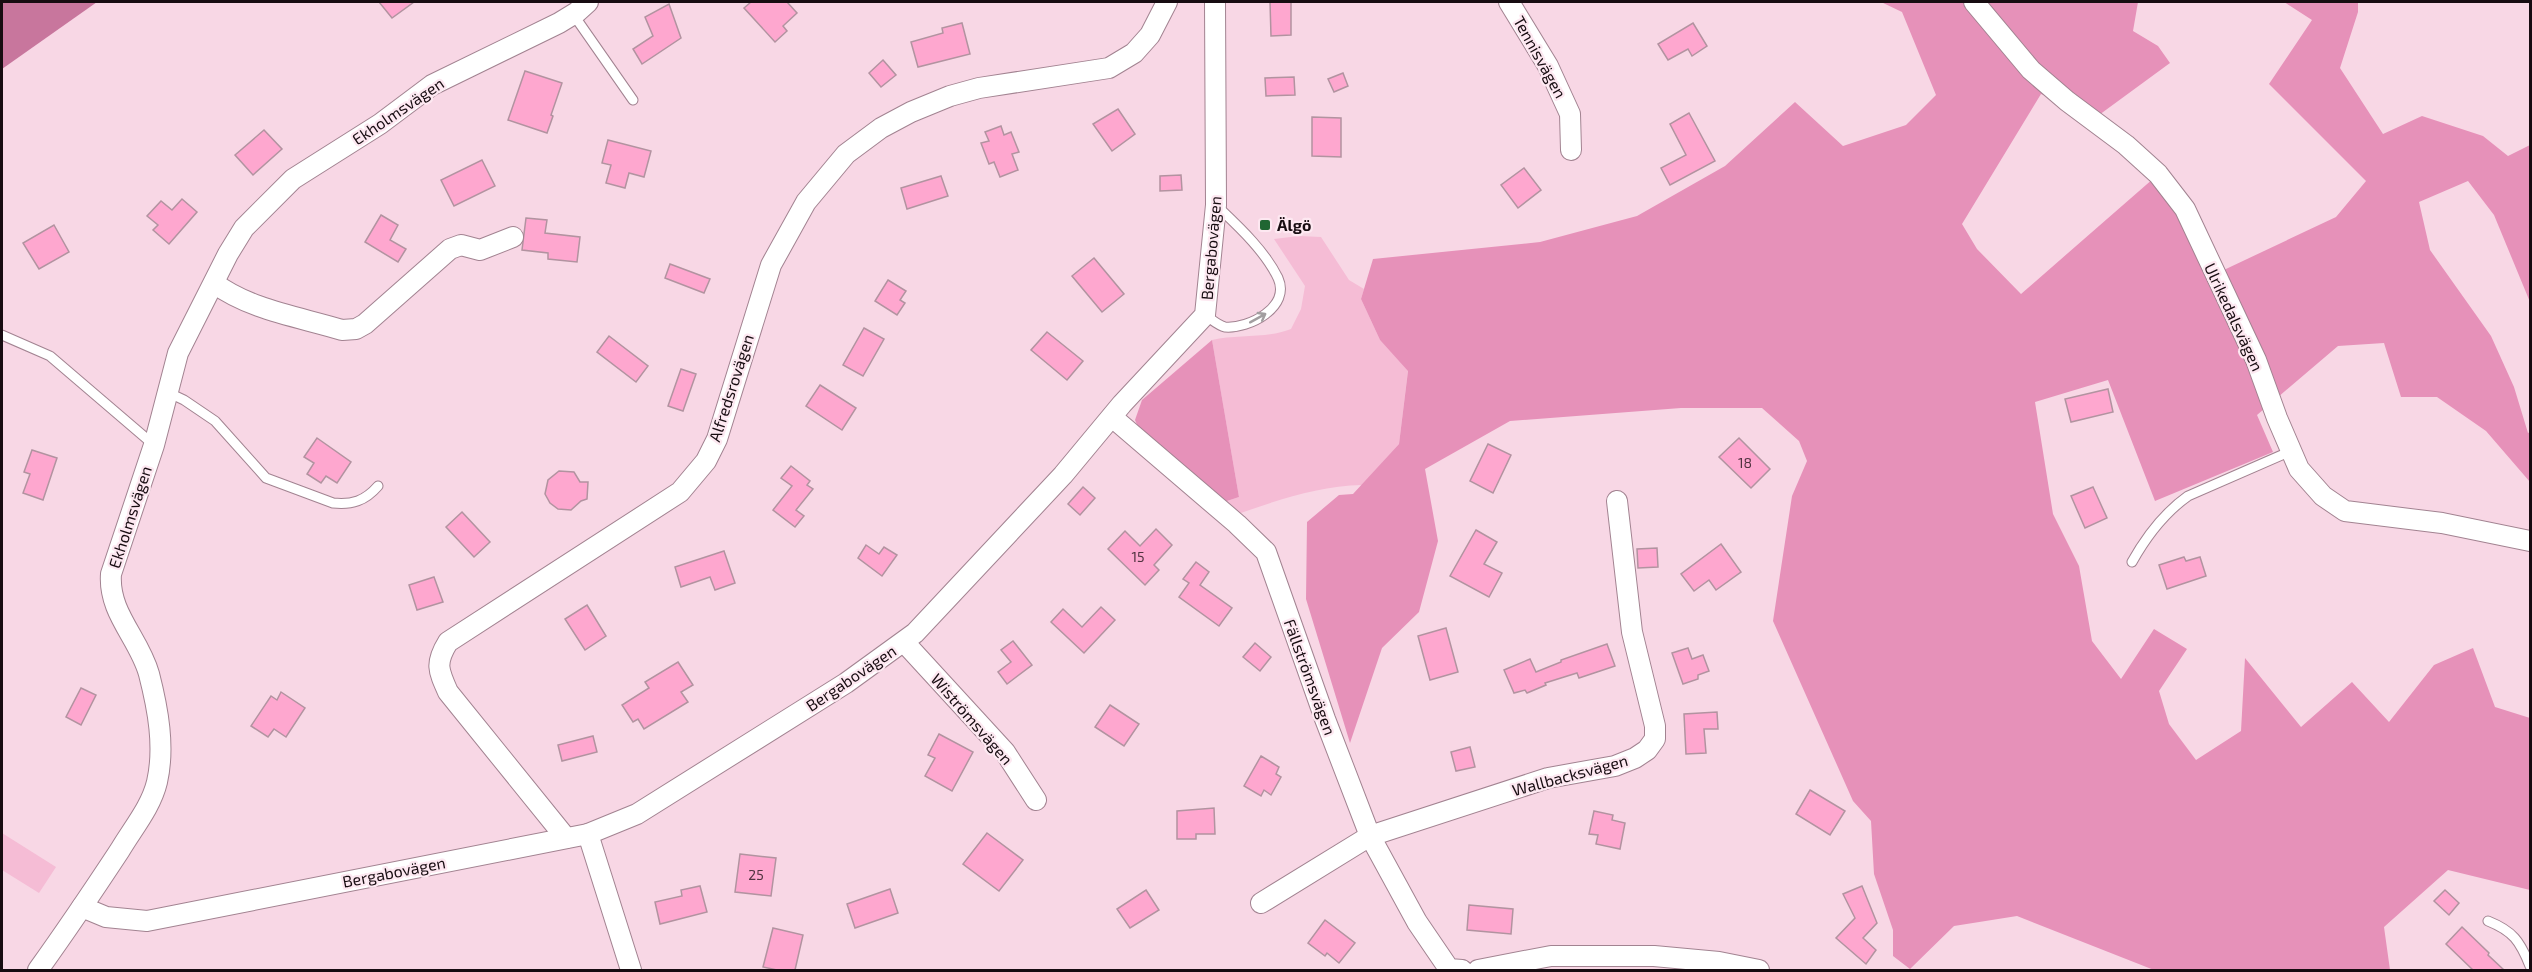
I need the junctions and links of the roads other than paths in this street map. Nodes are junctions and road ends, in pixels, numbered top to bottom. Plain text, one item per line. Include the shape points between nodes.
1 (588, 2) edge
2 (1167, 2) edge
3 (1215, 2) edge
4 (1509, 2) edge
5 (1974, 2) edge
6 (573, 14) junction
7 (633, 100) dead end
8 (1571, 150) dead end
9 (1216, 205) junction
10 (513, 237) dead end
11 (214, 283) junction
12 (1205, 315) junction
13 (2, 335) edge
14 (167, 392) junction
15 (1112, 417) junction
16 (154, 445) junction
17 (2291, 451) junction
18 (378, 486) dead end
19 (1617, 501) dead end
20 (2530, 540) edge
21 (2132, 562) dead end
22 (904, 642) junction
23 (1036, 800) dead end
24 (588, 834) junction
25 (1370, 836) junction
26 (566, 838) junction
27 (1261, 903) dead end
28 (82, 908) junction
29 (2488, 921) dead end
30 (2530, 966) edge
31 (38, 970) edge
32 (631, 970) edge
33 (1453, 970) edge
34 (1478, 970) edge
35 (1759, 970) edge

1 - 6 street, Ekholmsvägen
2 - 26 street, Alfredsrovägen via 1150,35 1134,53 1109,68 950,96 881,128 846,154 806,202 771,265 717,439 680,492 448,642 440,654 438,671 448,692
3 - 9 street, Bergabovägen
4 - 8 street, Tennisvägen via 1548,66 1570,114
5 - 17 street, Ulrikedalsvägen via 2031,70 2067,102 2126,144 2158,174 2185,209 2256,360
6 - 7 lane
6 - 11 street, Ekholmsvägen via 432,85 380,124 293,179 244,228
9 - 12 street, Bergabovägen
12 -> 9 lane via 1223,327 1246,325 1266,315 1278,298 1279,280 1262,254
10 - 11 street via 480,250 460,245 450,249 356,329 342,330 247,302
11 - 14 street, Ekholmsvägen via 178,353
12 - 15 street, Bergabovägen
13 - 16 lane via 50,356
14 - 16 street, Ekholmsvägen
14 - 18 lane via 215,421 266,478 345,504 357,502
15 - 22 street, Bergabovägen via 1063,475
15 - 25 street, Fällströmsvägen via 1266,552
16 - 28 street, Ekholmsvägen via 111,573 110,588 147,669 161,745 159,765 151,800
17 - 20 street, Ulrikedalsvägen via 2299,470 2323,496 2345,511 2442,523
17 - 21 lane via 2188,496 2160,522
19 - 25 street, Wallbacksvägen via 1632,633 1655,726 1655,739 1647,750 1615,766 1548,778
22 - 23 street, Wiströmsvägen via 1005,752
22 - 24 street, Bergabovägen via 846,683 637,814
24 - 26 street, Bergabovägen
24 - 32 street
25 - 27 street, Wallbacksvägen
25 - 33 street, Fällströmsvägen via 1417,922
26 - 28 street, Bergabovägen via 147,921 106,917
28 - 31 street, Ekholmsvägen
29 - 30 lane via 2515,936
34 - 35 street via 1551,956 1654,956

